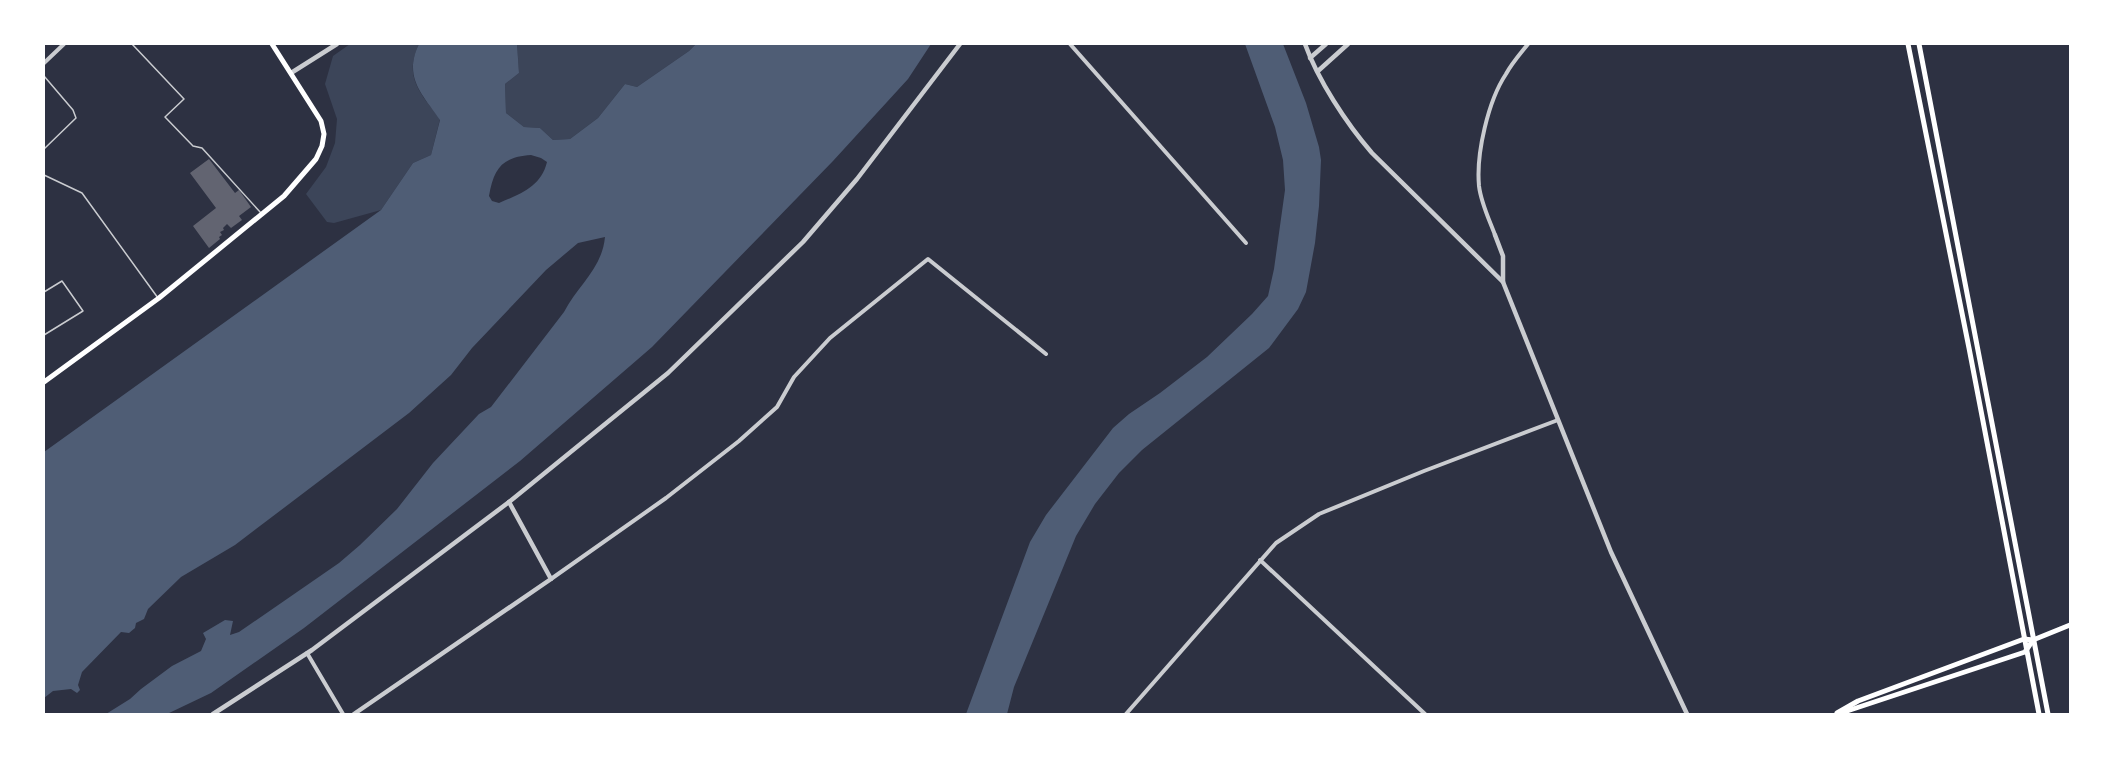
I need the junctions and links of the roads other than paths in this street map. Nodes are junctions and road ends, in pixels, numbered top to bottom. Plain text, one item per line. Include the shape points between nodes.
1 (64, 44) edge
2 (132, 44) edge
3 (272, 44) edge
4 (337, 44) edge
5 (960, 44) edge
6 (1070, 44) edge
7 (1305, 44) edge
8 (1326, 44) edge
9 (1348, 44) edge
10 (1528, 44) edge
11 (1908, 44) edge
12 (1918, 44) edge
13 (1310, 58) junction
14 (44, 63) edge
15 (1318, 71) junction
16 (291, 73) junction
17 (44, 76) edge
18 (44, 149) edge
19 (44, 175) edge
20 (262, 214) junction
21 (1495, 234) joint
22 (1246, 243) dead end
23 (1503, 282) junction
24 (44, 291) edge
25 (159, 298) junction
26 (44, 335) edge
27 (1046, 354) dead end
28 (44, 382) edge
29 (1558, 420) junction
30 (509, 502) junction
31 (1260, 560) junction
32 (551, 579) junction
33 (2070, 626) edge
34 (2024, 639) junction
35 (2033, 640) junction
36 (2025, 652) junction
37 (307, 653) junction
38 (213, 714) edge
39 (343, 714) edge
40 (354, 714) edge
41 (1125, 714) edge
42 (1425, 714) edge
43 (1687, 714) edge
44 (1836, 714) edge
45 (2039, 714) edge
46 (2048, 714) edge

1 - 14 street
2 - 20 lane via 184,99 165,117 193,146 202,148
3 - 16 main road
4 - 16 street
5 - 30 street via 804,242 668,373
6 - 22 street
7 - 13 street
8 - 13 street
9 - 15 street
10 - 21 street via 1496,94 1481,154 1479,187
11 - 34 main road
12 - 35 main road
13 - 15 street
15 - 23 street via 1352,130 1372,153
16 - 20 main road via 321,121 322,146 308,170
17 - 18 lane via 76,118
19 - 25 lane via 82,193
20 - 25 main road
21 - 23 street via 1503,256
23 - 29 street
24 - 26 lane via 62,281 83,311
25 - 28 main road
27 - 32 street via 928,260 830,338 794,377 777,407 739,441
29 - 31 street via 1319,514 1276,543
29 - 43 street via 1611,552
30 - 32 street
30 - 37 street
31 - 41 street
31 - 42 street
32 - 40 street
33 - 35 main road
34 - 35 main road
34 - 36 main road
34 - 44 main road via 1858,701
35 - 36 main road
35 - 46 main road
36 - 44 main road
36 - 45 main road
37 - 38 street
37 - 39 street

